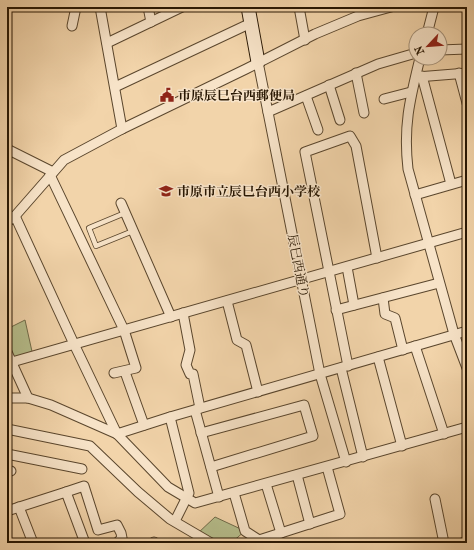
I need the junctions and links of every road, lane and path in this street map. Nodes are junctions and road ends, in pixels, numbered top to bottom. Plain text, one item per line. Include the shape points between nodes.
1 (76, 7) edge
2 (100, 7) edge
3 (148, 7) edge
4 (182, 7) edge
5 (248, 7) edge
6 (299, 7) edge
7 (391, 7) edge
8 (434, 7) edge
9 (151, 22) junction
10 (251, 23) junction
11 (72, 26) dead end
12 (429, 26) edge
13 (304, 40) junction
14 (107, 43) junction
15 (467, 49) edge
16 (448, 50) edge
17 (408, 55) edge
18 (258, 62) junction
19 (419, 66) edge
20 (356, 73) junction
21 (463, 73) edge
22 (418, 77) junction
23 (329, 85) junction
24 (115, 87) junction
25 (411, 92) junction
26 (306, 96) junction
27 (384, 99) dead end
28 (467, 103) edge
29 (268, 112) junction
30 (364, 113) dead end
31 (340, 120) dead end
32 (122, 129) junction
33 (318, 130) dead end
34 (7, 149) edge
35 (52, 174) junction
36 (467, 180) edge
37 (451, 184) junction
38 (415, 195) junction
39 (121, 203) dead end
40 (125, 213) junction
41 (15, 216) junction
42 (7, 222) edge
43 (134, 231) junction
44 (467, 232) edge
45 (428, 243) junction
46 (377, 258) junction
47 (346, 267) junction
48 (328, 272) junction
49 (302, 280) junction
50 (440, 283) junction
51 (383, 298) junction
52 (227, 301) junction
53 (354, 305) junction
54 (336, 310) junction
55 (183, 313) junction
56 (171, 317) junction
57 (124, 330) junction
58 (467, 331) edge
59 (454, 334) junction
60 (74, 344) junction
61 (415, 346) junction
62 (403, 350) junction
63 (7, 352) edge
64 (378, 357) junction
65 (12, 362) junction
66 (344, 367) junction
67 (467, 368) edge
68 (125, 372) junction
69 (114, 373) dead end
70 (320, 374) junction
71 (258, 392) junction
72 (7, 398) edge
73 (28, 398) junction
74 (197, 409) junction
75 (170, 417) junction
76 (144, 425) junction
77 (467, 427) edge
78 (7, 429) edge
79 (201, 433) junction
80 (117, 434) junction
81 (444, 434) junction
82 (402, 446) junction
83 (7, 454) edge
84 (363, 457) junction
85 (346, 462) junction
86 (211, 467) junction
87 (327, 467) junction
88 (82, 469) dead end
89 (297, 475) junction
90 (266, 484) junction
91 (66, 492) junction
92 (234, 493) junction
93 (219, 497) junction
94 (187, 498) junction
95 (435, 500) dead end
96 (19, 507) junction
97 (7, 511) edge
98 (175, 522) junction
99 (310, 524) junction
100 (281, 533) junction
101 (467, 541) edge
102 (33, 543) edge
103 (84, 543) edge
104 (117, 543) edge
105 (211, 543) edge
106 (444, 543) edge
107 (462, 543) edge

1 - 11 street
2 - 14 street
3 - 9 street
4 - 9 street
5 - 10 street, 辰巳西通り
6 - 13 street
7 - 13 street via 343,22
8 - 12 street
9 - 14 street
10 - 18 street, 辰巳西通り
10 - 24 street
13 - 18 street
14 - 24 street
15 - 16 street
17 - 20 street
18 - 29 street, 辰巳西通り
18 - 32 street
19 - 22 street
20 - 23 street
20 - 30 street
21 - 22 street
21 - 28 street
22 - 25 street
22 - 37 street
23 - 26 street
23 - 31 street
24 - 32 street
25 - 27 street
25 - 38 street via 406,150
26 - 29 street
26 - 33 street
29 - 49 street, 辰巳西通り
32 - 35 street via 64,160
34 - 35 street
35 - 41 street
35 - 57 street
36 - 37 street
37 - 38 street
38 - 45 street
39 - 40 street
40 - 43 street
40 - 43 lane via 89,228 96,246
41 - 42 street
41 - 60 street
43 - 56 street
44 - 45 street
45 - 46 street
45 - 50 street
46 - 47 street
46 - 48 street via 356,146 350,136 305,152
47 - 48 street
47 - 53 street
48 - 49 street
48 - 54 street
49 - 52 street
49 - 70 street, 辰巳西通り
50 - 51 street
50 - 59 street
51 - 53 street
51 - 62 street via 385,314 395,318
52 - 55 street
52 - 71 street via 237,340 246,345
53 - 54 street
54 - 66 street
55 - 56 street
55 - 74 street via 190,350 186,365 190,374 193,374
56 - 57 street
57 - 60 street
57 - 68 street via 136,368
58 - 59 street
59 - 61 street
59 - 67 street
60 - 65 street
60 - 80 street
61 - 62 street
61 - 81 street
62 - 64 street
63 - 65 street
64 - 66 street
64 - 82 street
65 - 73 street
66 - 70 street
66 - 84 street
68 - 69 street
68 - 76 street
70 - 71 street
70 - 85 street, 辰巳西通り
71 - 74 street
72 - 73 street
73 - 80 street via 51,405
74 - 75 street
74 - 79 street
75 - 76 street
75 - 94 street via 189,493
76 - 80 street
77 - 81 street
78 - 98 street via 90,446 138,492
79 - 86 street
79 - 86 street via 304,405 313,436
80 - 94 street via 168,487
81 - 82 street
82 - 84 street
83 - 88 street
84 - 85 street
85 - 87 street
86 - 93 street
87 - 89 street
87 - 99 street via 340,514
89 - 90 street
89 - 99 street
90 - 92 street
90 - 100 street
91 - 96 street
91 - 103 street
91 - 104 street via 84,486 98,530 117,525 122,538
92 - 93 street
92 - 100 street via 246,532 259,540
93 - 94 street via 195,503
94 - 98 street
95 - 106 street
96 - 97 street
96 - 102 street
98 - 105 street
99 - 100 street
101 - 107 street

